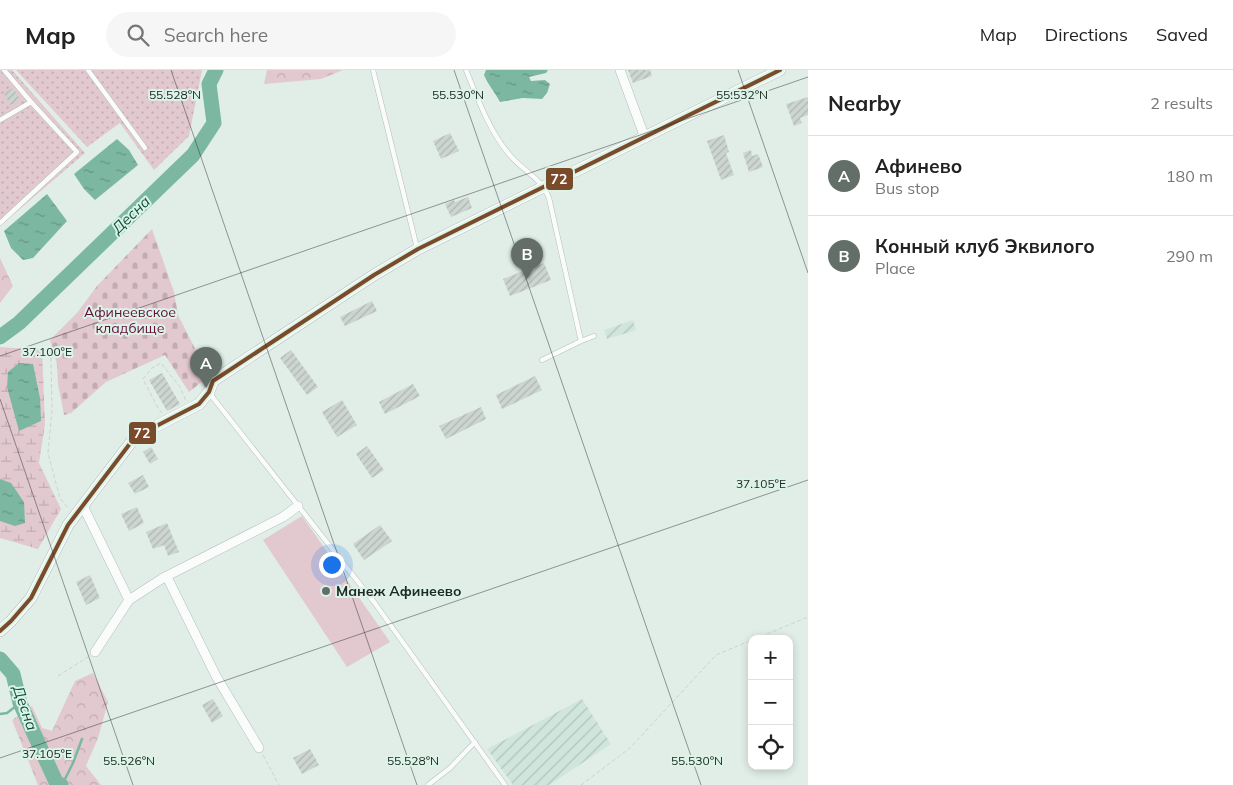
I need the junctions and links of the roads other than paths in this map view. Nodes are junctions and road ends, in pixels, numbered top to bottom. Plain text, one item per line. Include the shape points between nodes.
1 (4, 70) edge
2 (88, 70) edge
3 (373, 70) edge
4 (466, 70) edge
5 (620, 70) edge
6 (780, 70) edge
7 (31, 102) junction
8 (0, 120) edge
9 (645, 138) junction
10 (145, 148) dead end
11 (545, 188) junction
12 (0, 223) edge
13 (418, 249) junction
14 (594, 336) dead end
15 (581, 341) junction
16 (542, 360) dead end
17 (209, 392) junction
18 (83, 506) junction
19 (298, 506) junction
20 (167, 577) junction
21 (129, 600) junction
22 (0, 631) edge
23 (95, 652) road end
24 (475, 742) junction
25 (259, 748) road end
26 (428, 785) edge
27 (505, 785) edge

1 - 7 lane
2 - 10 lane
3 - 13 lane
4 - 11 lane via 488,122 508,154
5 - 9 street
6 - 9 street
7 - 8 lane
7 - 12 lane via 76,152
9 - 11 street
11 - 13 street
11 - 15 lane
13 - 17 street via 213,381
14 - 15 lane
15 - 16 lane
17 - 18 street via 198,404 135,437
17 - 19 lane
18 - 21 street
18 - 22 street via 68,525 31,598
19 - 20 street via 284,517
19 - 24 lane via 374,602
20 - 21 street
20 - 25 street via 216,676
21 - 23 street
24 - 26 lane
24 - 27 lane

